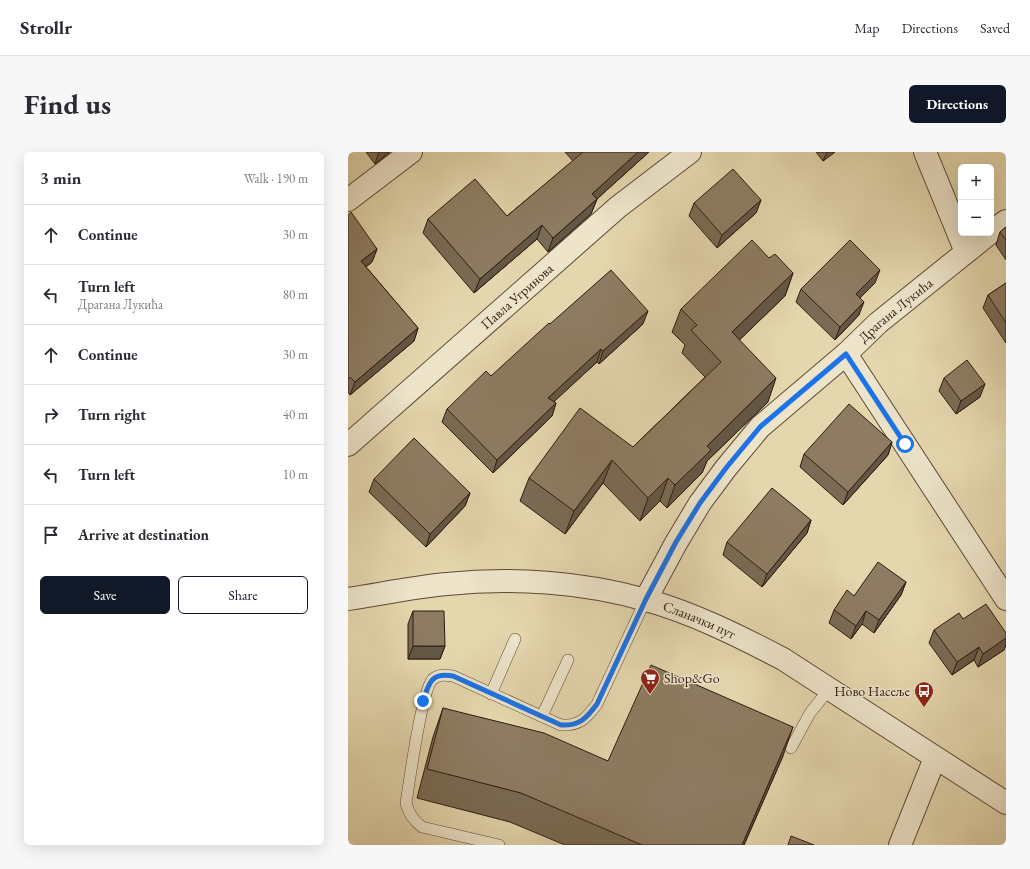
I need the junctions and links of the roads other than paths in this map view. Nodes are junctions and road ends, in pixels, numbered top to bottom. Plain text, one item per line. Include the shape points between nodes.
1 (411, 152) edge
2 (690, 152) edge
3 (925, 152) edge
4 (348, 200) edge
5 (1006, 221) edge
6 (994, 231) edge
7 (987, 236) edge
8 (966, 252) junction
9 (846, 354) junction
10 (348, 445) edge
11 (348, 599) edge
12 (646, 599) junction
13 (1006, 599) edge
14 (515, 639) dead end
15 (568, 660) dead end
16 (830, 688) junction
17 (491, 694) junction
18 (542, 716) junction
19 (791, 748) edge
20 (935, 758) junction
21 (1006, 803) edge
22 (499, 845) edge
23 (900, 845) edge

1 - 4 street
2 - 10 street, Павла Угринова via 618,207
3 - 8 street
5 - 6 street, Драгана Лукића
7 - 8 street, Драгана Лукића
8 - 9 street, Драгана Лукића via 878,323
9 - 12 street, Драгана Лукића via 760,427 726,468 676,542
9 - 13 street
11 - 12 street, Сланачки пут via 448,583 509,581 598,589
12 - 16 street, Сланачки пут via 747,641 783,659
12 - 18 lane via 591,713 573,725 561,725
14 - 17 lane
15 - 18 lane
16 - 19 lane via 810,713
16 - 20 street, Сланачки пут
17 - 18 lane
17 - 22 lane via 453,676 438,676 432,680 423,701 406,803 408,812 422,827
20 - 21 street, Сланачки пут
20 - 23 street

